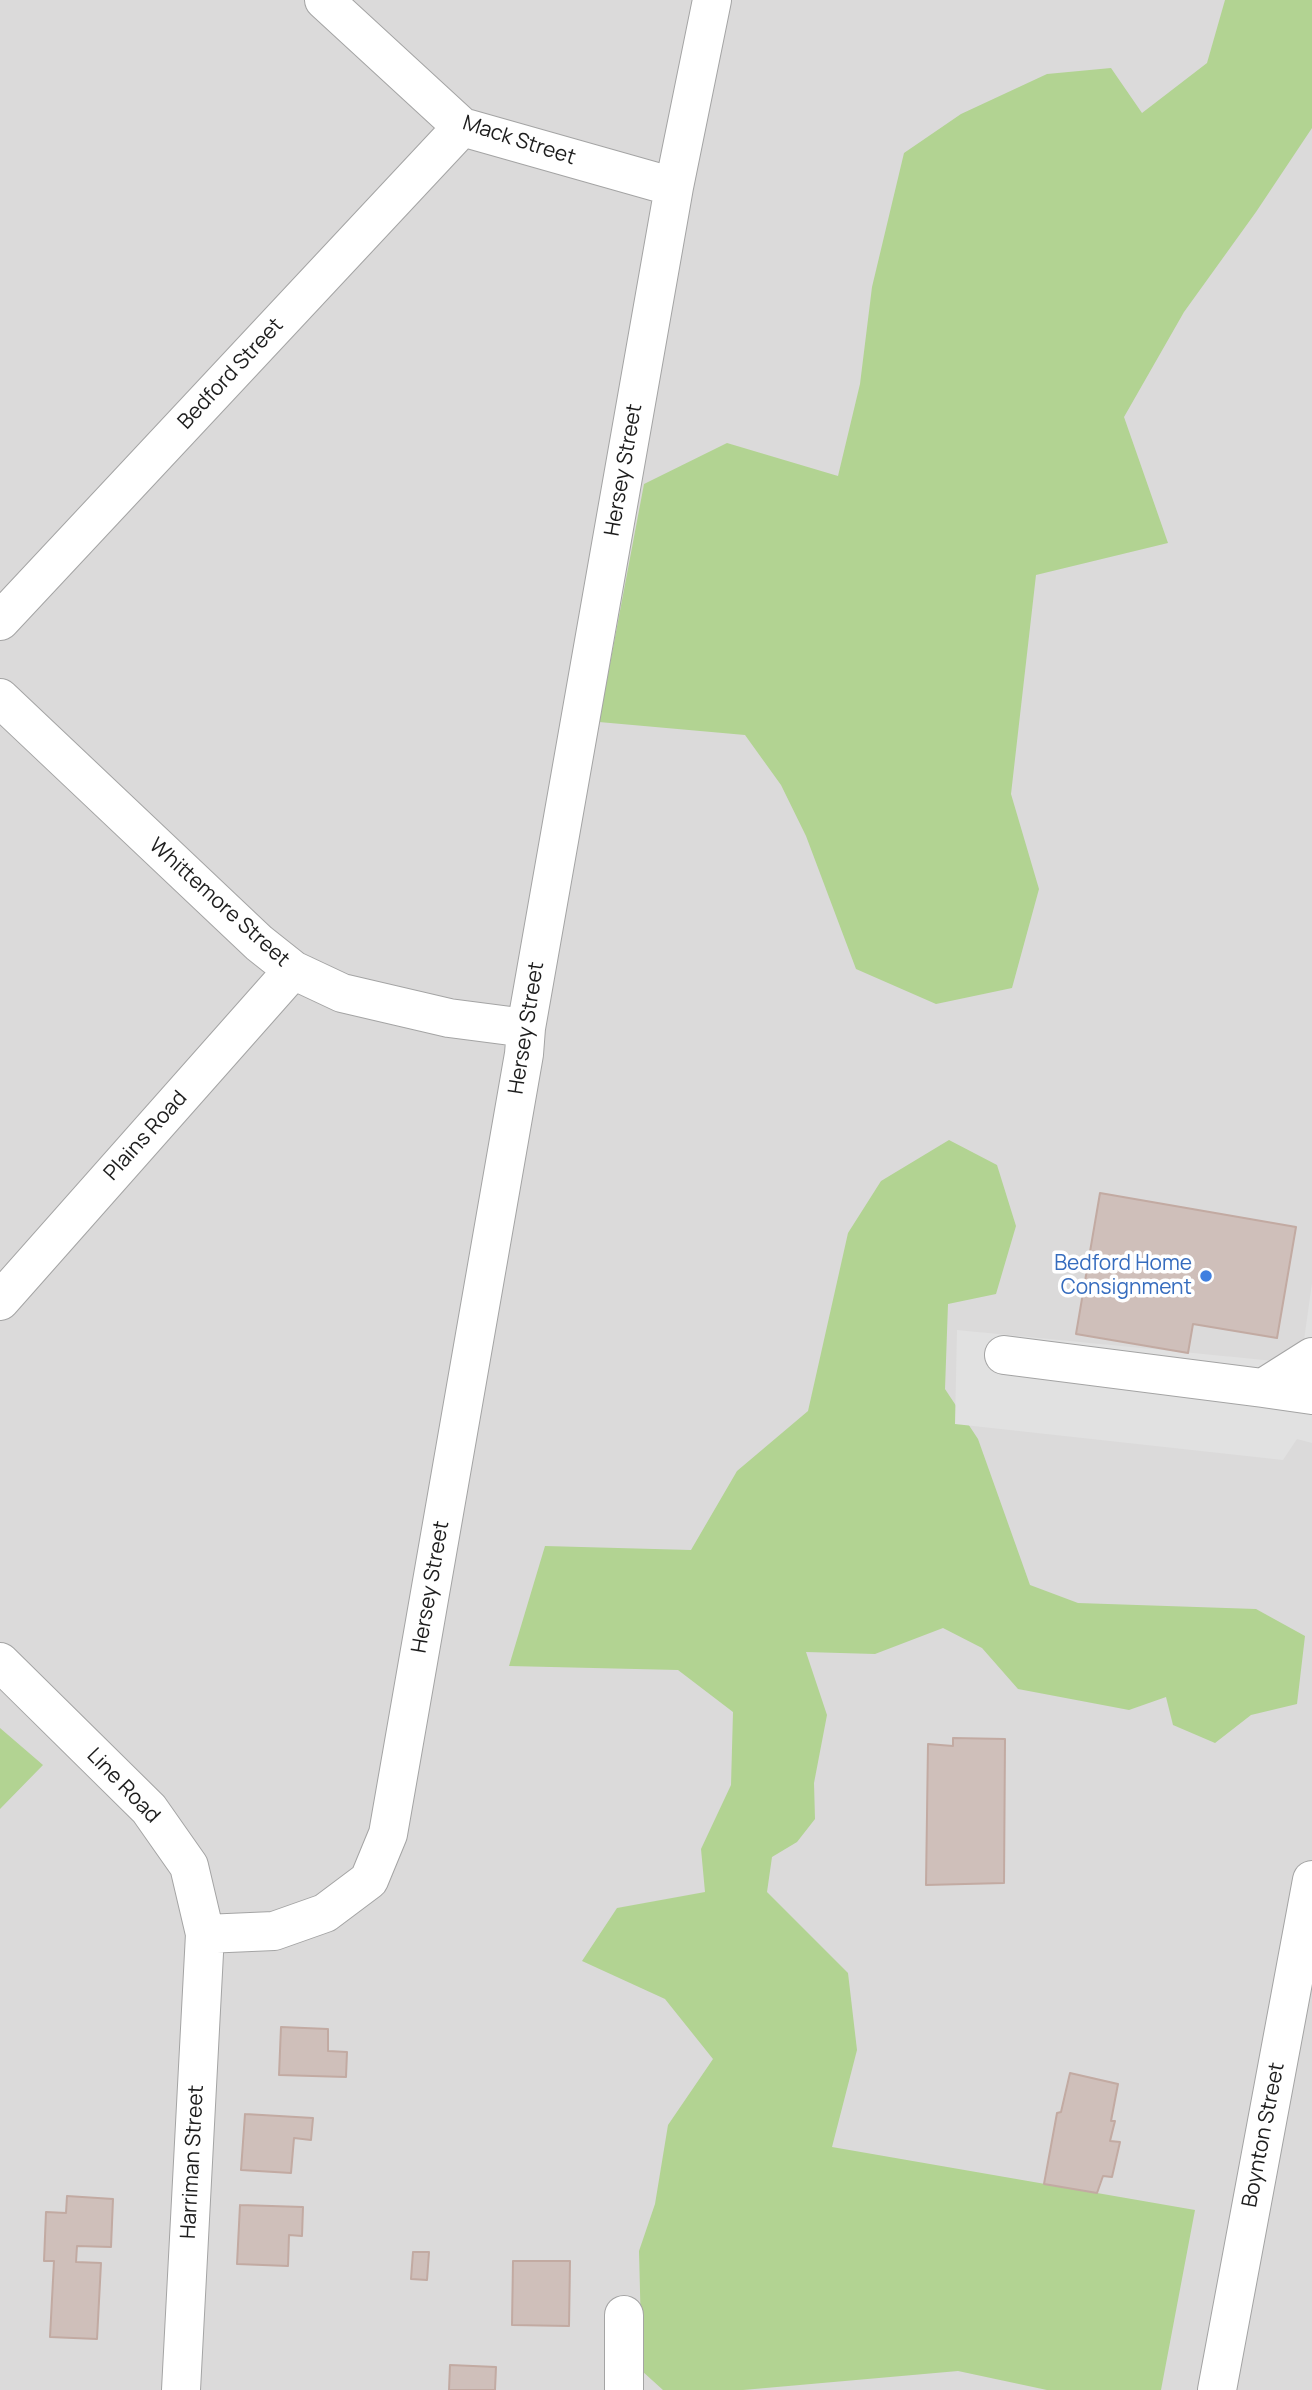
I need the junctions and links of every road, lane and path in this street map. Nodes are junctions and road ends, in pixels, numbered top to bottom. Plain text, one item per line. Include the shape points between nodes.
1 (324, 0) edge
2 (712, 0) edge
3 (462, 127) junction
4 (674, 187) junction
5 (0, 621) edge
6 (0, 698) edge
7 (293, 971) junction
8 (526, 1028) junction
9 (0, 1301) edge
10 (1004, 1355) dead end
11 (1312, 1357) edge
12 (1263, 1388) junction
13 (1312, 1395) edge
14 (0, 1662) edge
15 (1312, 1880) edge
16 (205, 1934) junction
17 (624, 2315) dead end
18 (181, 2390) edge
19 (624, 2390) edge
20 (1217, 2390) edge

1 - 3 street, Mack Street
2 - 4 street, Hersey Street
3 - 4 street, Mack Street
3 - 5 street, Bedford Street
4 - 8 street, Hersey Street
6 - 7 street, Whittemore Street
7 - 8 street, Whittemore Street via 342,993 449,1018
7 - 9 street, Plains Road
8 - 16 street, Hersey Street via 388,1834 369,1880 326,1913 274,1931
10 - 12 street
11 - 12 street
12 - 13 street
14 - 16 street, Line Road via 149,1809 189,1866
15 - 20 street, Boynton Street
16 - 18 street, Harriman Street
17 - 19 street

